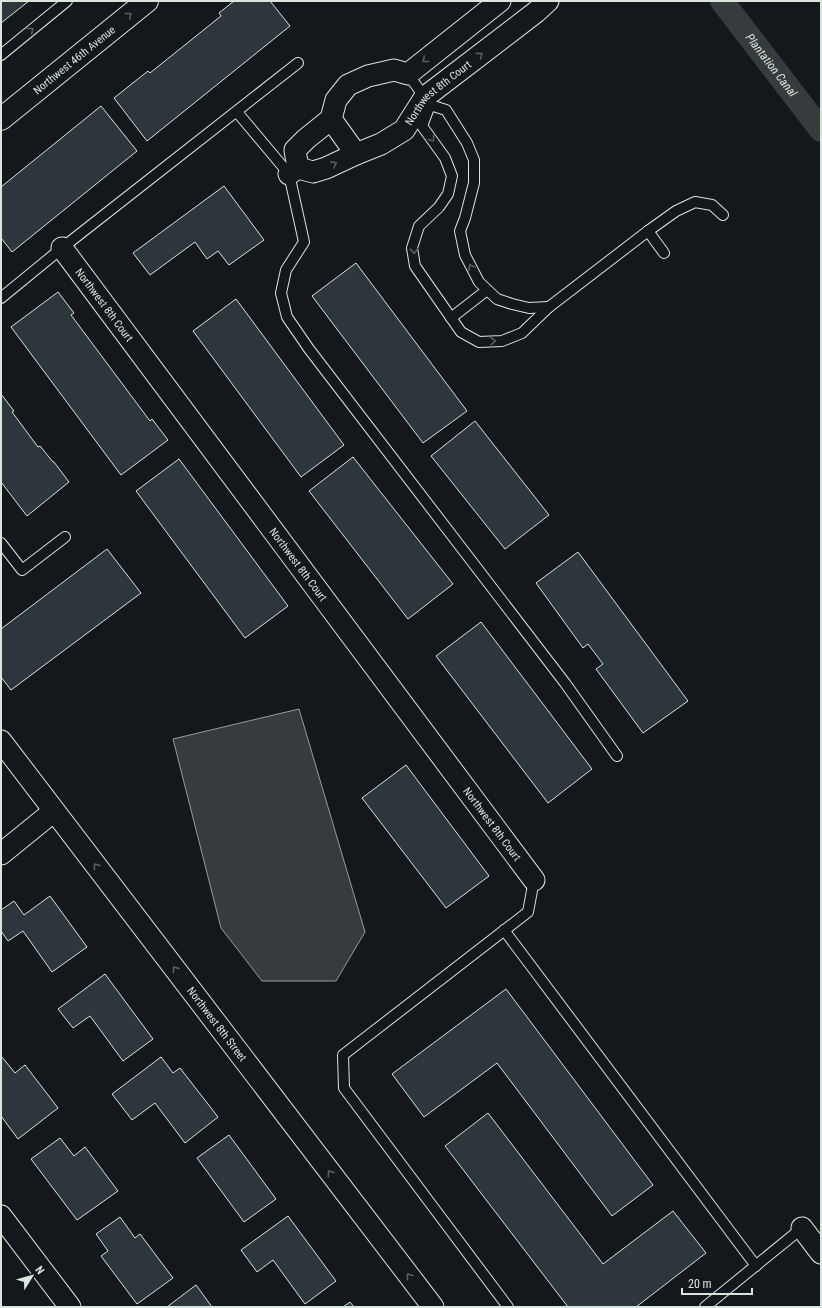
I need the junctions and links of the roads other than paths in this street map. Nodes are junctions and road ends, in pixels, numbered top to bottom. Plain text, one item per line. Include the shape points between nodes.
1 (67, 1) edge
2 (147, 1) edge
3 (500, 1) edge
4 (548, 1) edge
5 (1, 55) edge
6 (298, 63) dead end
7 (408, 74) junction
8 (428, 101) junction
9 (237, 112) junction
10 (1, 119) edge
11 (331, 119) junction
12 (356, 154) junction
13 (293, 171) junction
14 (723, 215) dead end
15 (648, 231) junction
16 (62, 248) junction
17 (664, 253) dead end
18 (487, 290) junction
19 (1, 298) edge
20 (549, 307) junction
21 (451, 318) junction
22 (65, 537) dead end
23 (1, 543) edge
24 (1, 741) edge
25 (617, 756) dead end
26 (54, 812) junction
27 (1, 854) edge
28 (534, 880) joint
29 (504, 930) junction
30 (1, 1216) edge
31 (802, 1228) joint
32 (821, 1253) edge
33 (756, 1266) junction
34 (70, 1307) edge
35 (433, 1307) edge
36 (508, 1307) edge
37 (705, 1307) edge

5 -> 1 lane
10 -> 2 street, Northwest 46th Avenue
3 -> 7 street
8 -> 4 street, Northwest 8th Court
6 - 9 lane
7 - 8 lane
7 - 11 street via 394,70 368,76 348,85 336,100
8 - 12 street, Northwest 8th Court via 404,130 382,144
18 -> 8 lane via 479,282 465,255 460,231 474,183 474,160 467,143 446,110
8 -> 21 lane via 422,126 445,158 452,176 448,194 419,226 412,248 415,266
9 - 13 lane
9 - 16 lane
11 - 12 street
11 - 13 street via 295,150
13 -> 12 street, Northwest 8th Court via 313,172
13 - 25 lane via 304,242 286,270 281,293 287,318 565,683
14 - 15 lane via 712,205 695,202 676,211
15 - 17 lane
15 - 20 lane
16 - 19 lane
16 - 28 street, Northwest 8th Court
18 - 20 lane via 497,299 512,304 529,308
18 - 21 lane
21 -> 20 lane via 461,332 478,342 502,341 522,333
22 - 23 lane via 22,570
24 - 26 street, Northwest 8th Street
26 - 27 street
35 -> 26 street, Northwest 8th Street
28 - 29 lane via 528,912
29 - 33 lane
29 - 36 lane via 343,1055 344,1088
30 - 34 street
31 - 32 street
31 - 33 lane
33 - 37 lane

